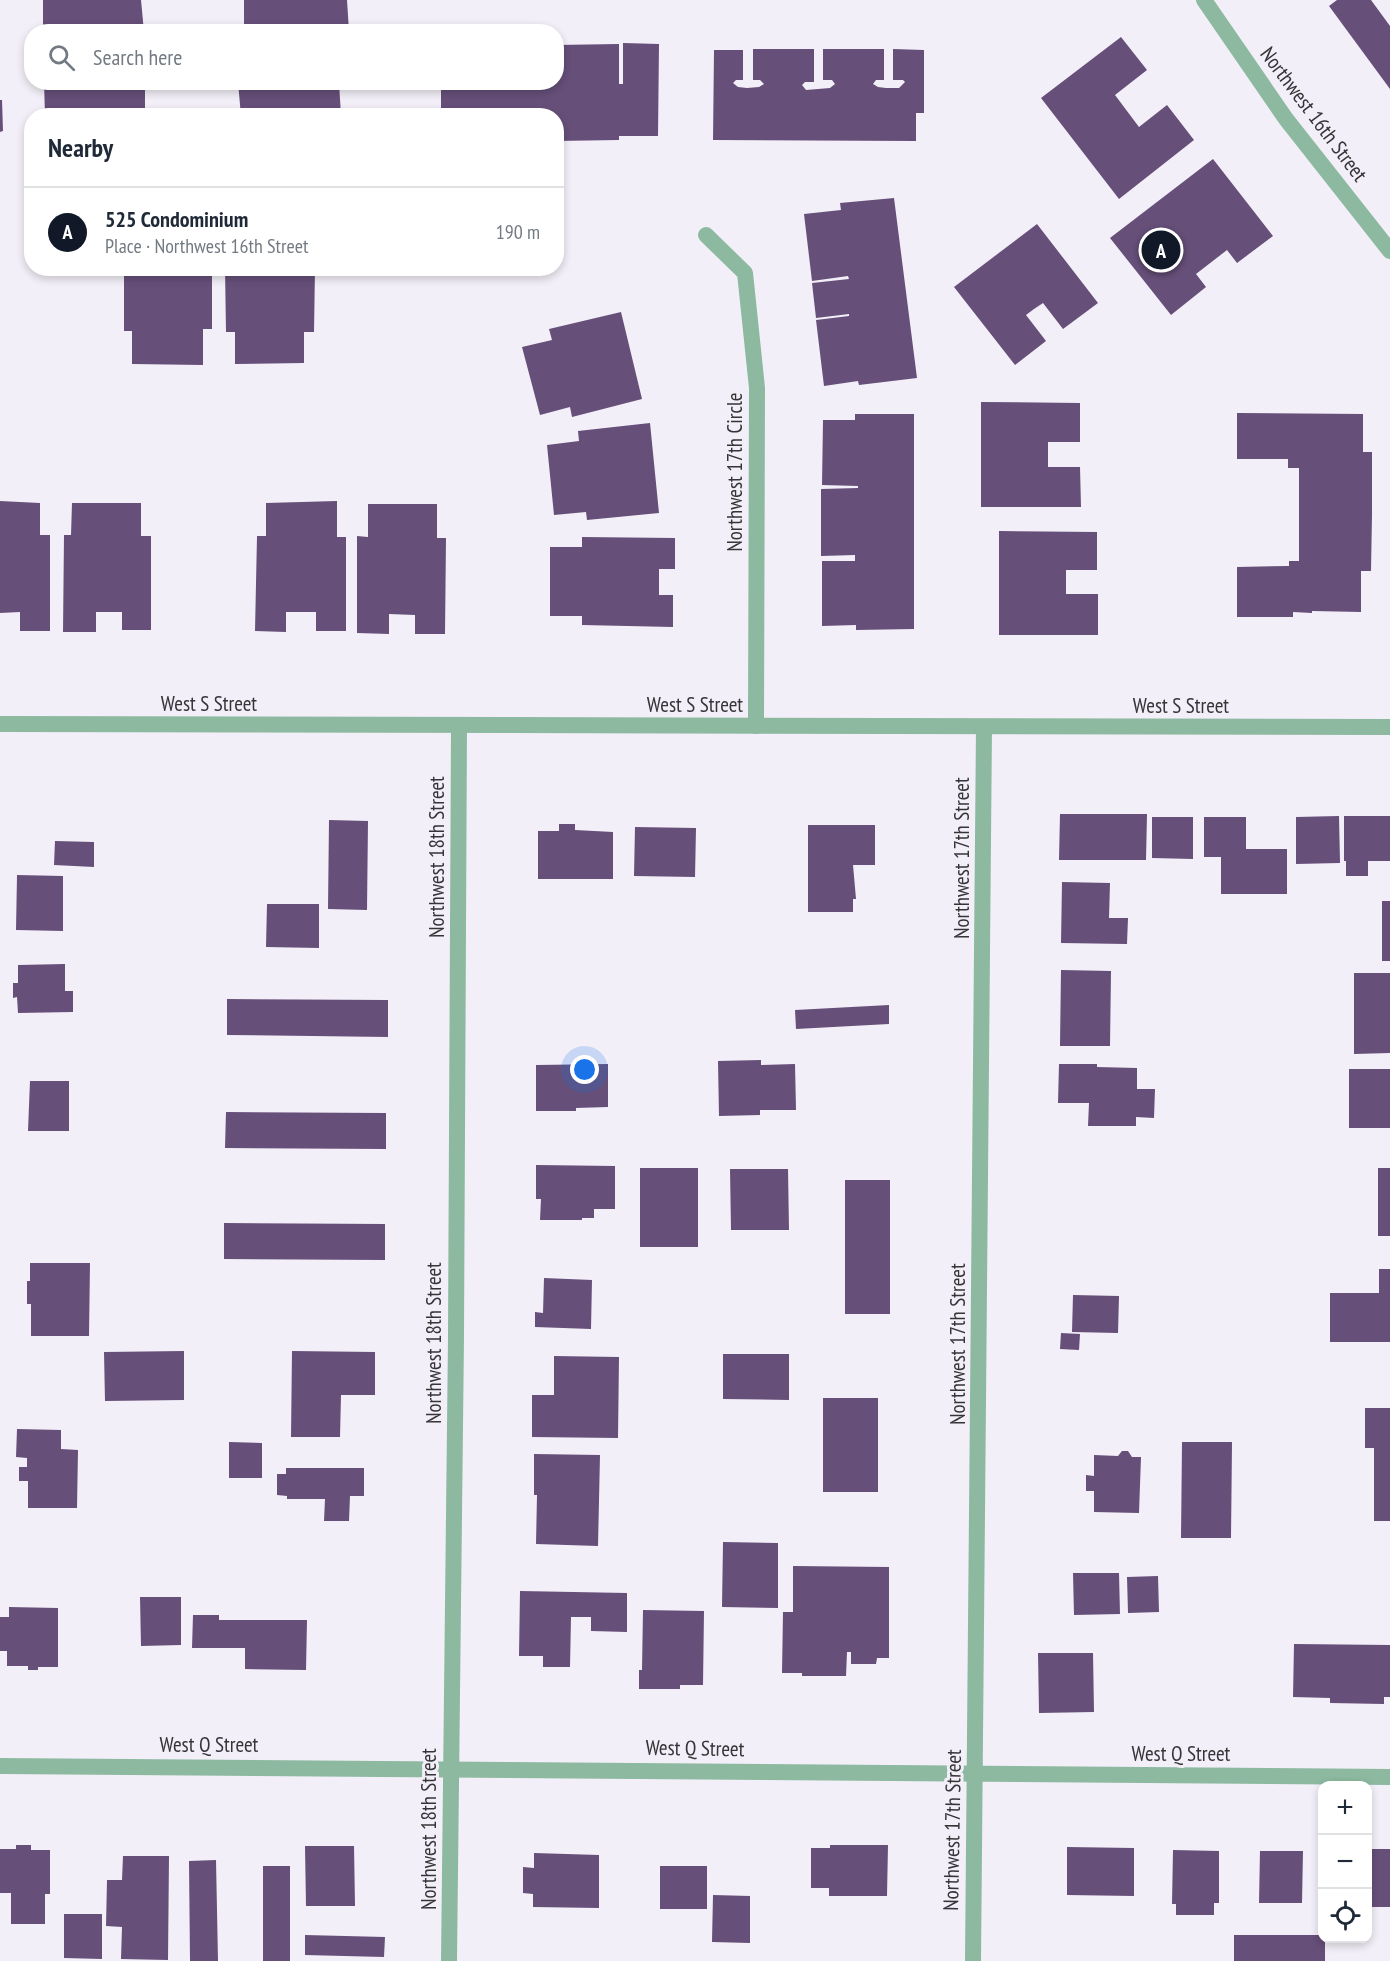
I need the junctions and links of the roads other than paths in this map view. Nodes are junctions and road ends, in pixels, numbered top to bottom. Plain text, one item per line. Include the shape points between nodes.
1 (1204, 0) edge
2 (706, 235) dead end
3 (1390, 251) edge
4 (0, 724) edge
5 (459, 725) junction
6 (756, 726) junction
7 (984, 727) junction
8 (1390, 728) edge
9 (0, 1766) edge
10 (451, 1769) junction
11 (976, 1773) junction
12 (1390, 1777) edge
13 (449, 1961) edge
14 (974, 1961) edge

1 - 3 street, Northwest 16th Street via 1286,119
2 - 6 street, Northwest 17th Circle via 745,273 757,388
4 - 5 street, West S Street
5 - 6 street, West S Street
5 - 10 street, Northwest 18th Street
6 - 7 street, West S Street
7 - 8 street, West S Street
7 - 11 street, Northwest 17th Street
9 - 10 street, West Q Street
10 - 11 street, West Q Street
10 - 13 street, Northwest 18th Street
11 - 12 street, West Q Street
11 - 14 street, Northwest 17th Street

